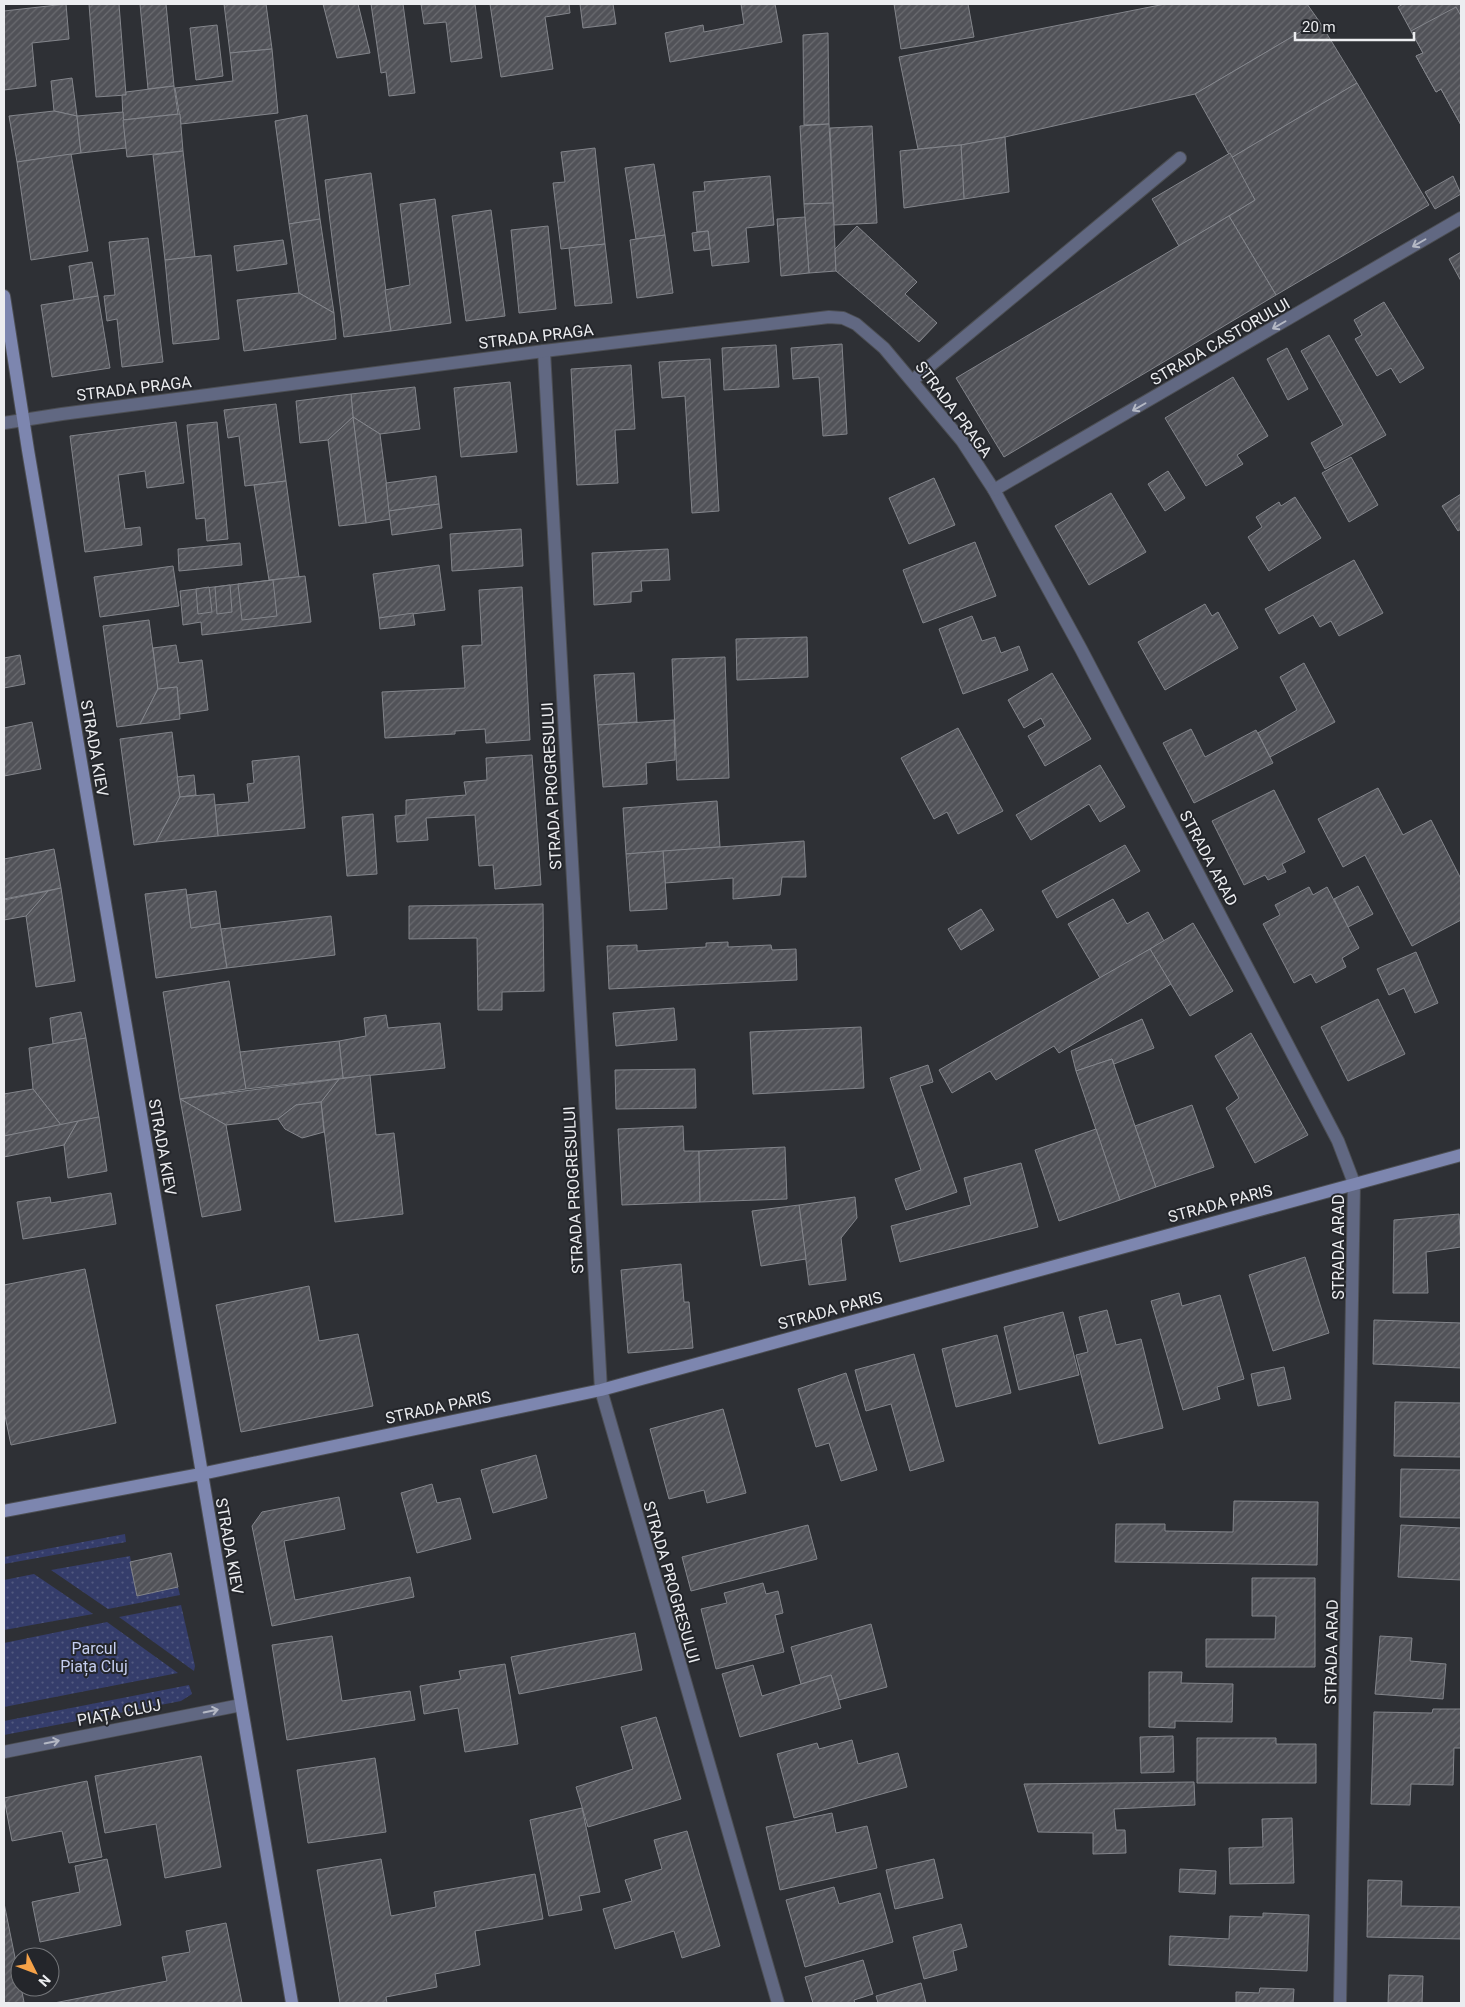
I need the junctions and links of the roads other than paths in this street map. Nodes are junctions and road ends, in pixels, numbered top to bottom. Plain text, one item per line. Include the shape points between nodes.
1 (1180, 158) dead end
2 (1461, 218) edge
3 (4, 296) edge
4 (544, 351) junction
5 (913, 380) junction
6 (23, 420) junction
7 (4, 423) edge
8 (994, 490) junction
9 (1461, 1155) edge
10 (1354, 1183) junction
11 (601, 1390) junction
12 (201, 1474) junction
13 (4, 1511) edge
14 (241, 1705) junction
15 (4, 1752) edge
16 (292, 2003) edge
17 (778, 2003) edge
18 (1340, 2003) edge

1 - 5 street
2 -> 8 street, STRADA CASTORULUI
3 - 6 street, STRADA KIEV
4 - 5 street, STRADA PRAGA via 829,317 843,318 869,334
4 - 6 street, STRADA PRAGA
4 - 11 street, STRADA PROGRESULUI
5 - 8 street, STRADA PRAGA via 962,442
6 - 7 street, STRADA PRAGA
6 - 12 street, STRADA KIEV
8 - 10 street, STRADA ARAD via 1081,649 1338,1141
9 - 10 street, STRADA PARIS
10 - 11 street, STRADA PARIS
10 - 18 street, STRADA ARAD
11 - 12 street, STRADA PARIS
11 - 17 street, STRADA PROGRESULUI
12 - 13 street, STRADA PARIS
12 - 14 street, STRADA KIEV
15 -> 14 street, PIAȚA CLUJ
14 - 16 street, STRADA KIEV

